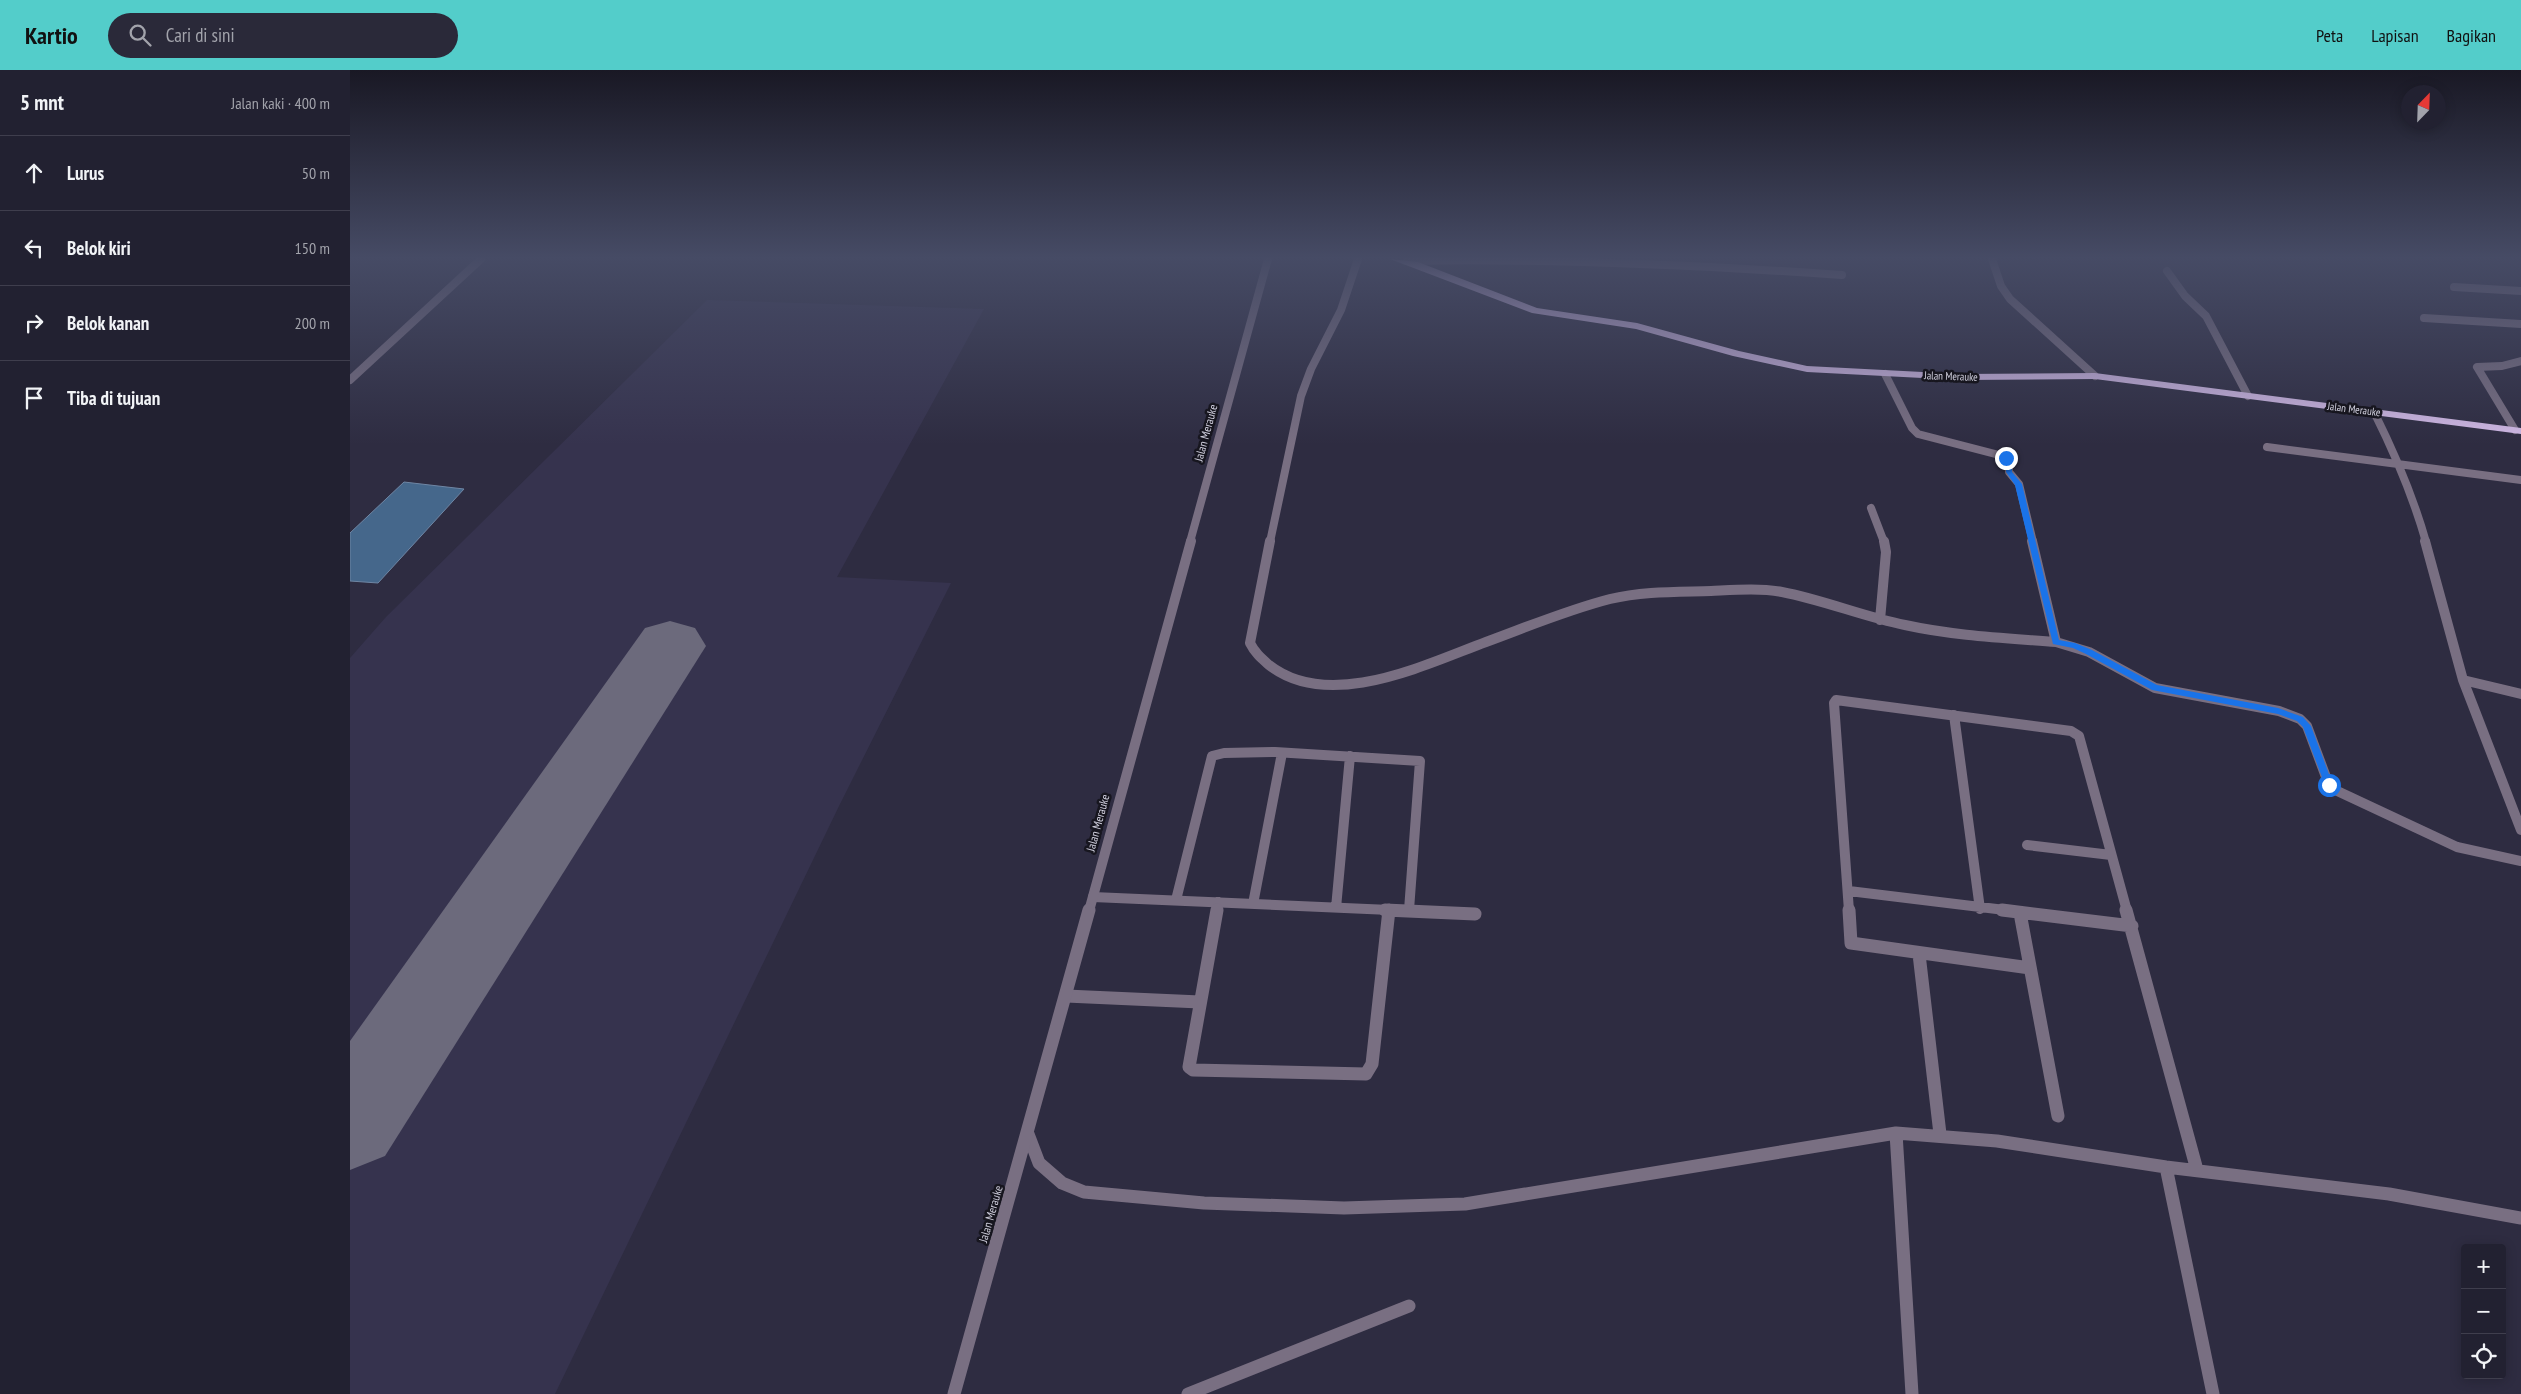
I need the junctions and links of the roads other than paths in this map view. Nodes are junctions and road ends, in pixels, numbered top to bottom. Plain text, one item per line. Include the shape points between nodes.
1 (414, 321) edge
2 (1251, 321) edge
3 (1335, 321) edge
4 (1600, 321) edge
5 (2034, 321) edge
6 (2209, 321) edge
7 (2469, 321) edge
8 (2521, 324) edge
9 (2521, 361) edge
10 (1885, 374) junction
11 (2095, 376) junction
12 (350, 380) edge
13 (2248, 396) junction
14 (2374, 412) junction
15 (2518, 430) edge
16 (2267, 447) dead end
17 (2399, 463) junction
18 (2521, 480) edge
19 (1871, 508) dead end
20 (1880, 620) junction
21 (2056, 642) junction
22 (2463, 680) junction
23 (2521, 694) edge
24 (1954, 715) junction
25 (1282, 753) junction
26 (1350, 756) junction
27 (2521, 830) edge
28 (2027, 845) dead end
29 (2111, 855) junction
30 (2521, 861) edge
31 (1849, 891) junction
32 (1093, 897) junction
33 (1176, 900) junction
34 (1218, 902) junction
35 (1253, 904) junction
36 (1336, 908) junction
37 (1980, 909) junction
38 (1389, 910) junction
39 (1409, 910) junction
40 (2020, 913) junction
41 (1475, 914) dead end
42 (2132, 926) junction
43 (1919, 954) junction
44 (2030, 968) junction
45 (1066, 996) junction
46 (1200, 1002) junction
47 (2058, 1116) dead end
48 (1896, 1133) junction
49 (1028, 1134) junction
50 (1940, 1134) junction
51 (2166, 1167) junction
52 (2197, 1170) junction
53 (2521, 1218) edge
54 (1409, 1306) dead end
55 (954, 1394) edge
56 (1188, 1394) edge
57 (1912, 1394) edge
58 (2213, 1394) edge

1 - 12 street
2 - 32 street, Jalan Merauke
3 - 20 street via 1301,396 1250,643 1260,658 1280,673 1301,682 1324,685 1363,682 1399,674 1558,615 1635,594 1782,592
4 - 10 highway, Jalan Merauke via 1637,326 1793,367
5 - 11 street
6 - 13 street
7 - 8 street
9 - 15 street via 2477,367
10 - 11 highway, Jalan Merauke
10 - 21 street via 1918,434 2008,460 2009,472 2019,484
11 - 13 highway, Jalan Merauke
13 - 14 highway, Jalan Merauke
14 - 15 highway, Jalan Merauke
14 - 17 street
16 - 17 street
17 - 18 street
17 - 22 street via 2418,513
19 - 20 street via 1882,532 1886,552
20 - 21 street via 1975,636
21 - 30 street via 2089,652 2155,688 2294,716 2307,726 2329,785 2336,792 2457,847
22 - 23 street
22 - 27 street
24 - 29 street via 2071,731 2080,736
24 - 31 street via 1842,699 1835,701
24 - 37 street
25 - 26 street
25 - 33 street via 1222,752 1212,756
25 - 35 street
26 - 36 street
26 - 39 street via 1416,759 1421,762
28 - 29 street
29 - 42 street
31 - 37 street
31 - 43 street via 1851,943
32 - 33 street
32 - 45 street, Jalan Merauke
33 - 34 street
34 - 35 street
34 - 46 street
35 - 36 street
36 - 38 street
37 - 40 street
38 - 39 street
38 - 46 street via 1372,1064 1366,1074 1190,1069
39 - 41 street
40 - 42 street
40 - 44 street
42 - 52 street
43 - 44 street
43 - 50 street
44 - 47 street
45 - 46 street
45 - 49 street, Jalan Merauke
48 - 49 street via 1464,1204 1344,1208 1204,1203 1084,1192 1062,1183 1039,1163
48 - 50 street
48 - 57 street
49 - 55 street, Jalan Merauke
50 - 51 street
51 - 52 street
51 - 58 street
52 - 53 street via 2387,1194
54 - 56 street

